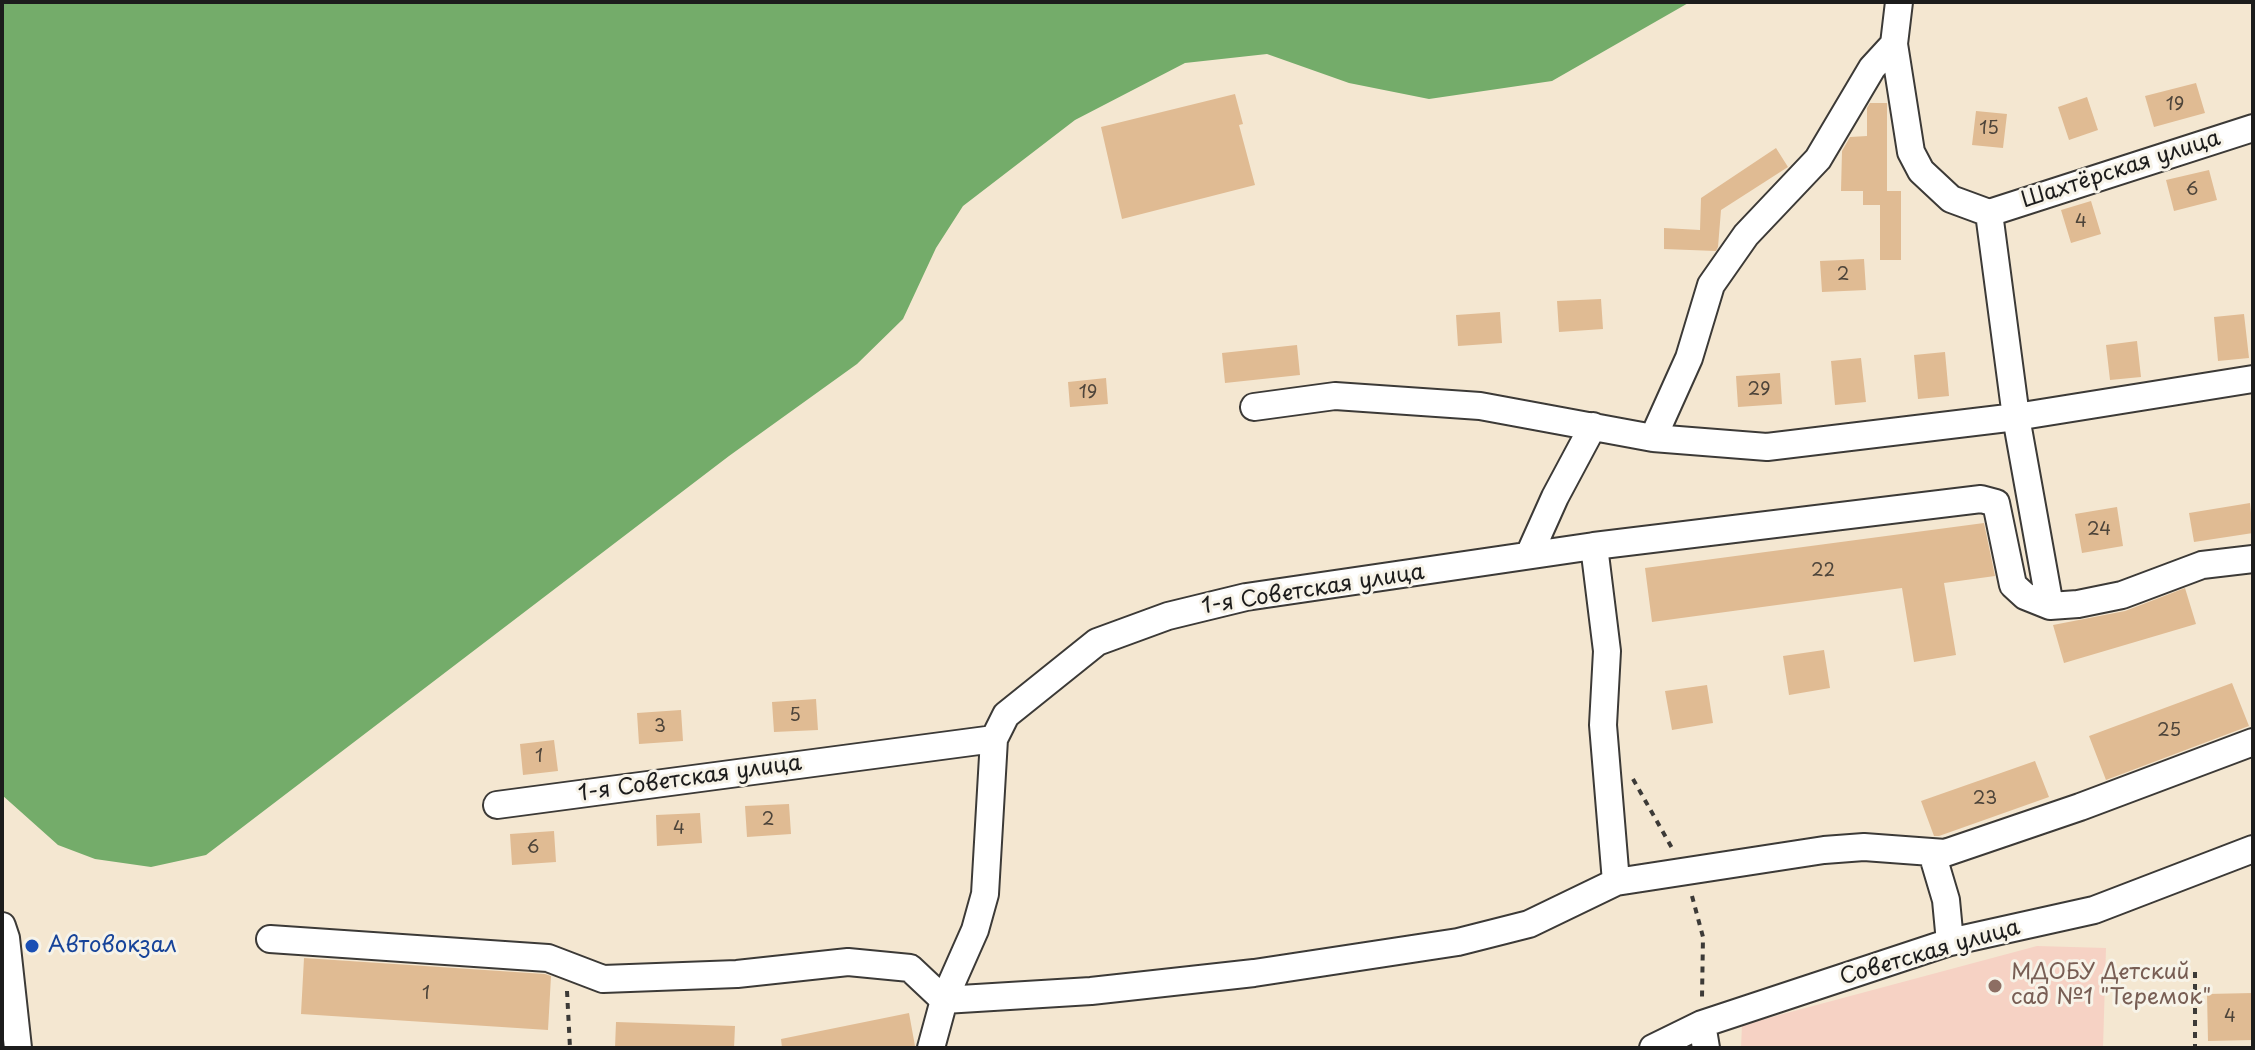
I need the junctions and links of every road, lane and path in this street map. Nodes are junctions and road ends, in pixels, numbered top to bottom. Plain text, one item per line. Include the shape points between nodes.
1 (1899, 2) edge
2 (1894, 44) junction
3 (2253, 128) edge
4 (1989, 213) junction
5 (2253, 379) edge
6 (1254, 407) dead end
7 (2016, 417) junction
8 (1593, 426) junction
9 (1653, 438) junction
10 (1594, 546) junction
11 (1529, 555) junction
12 (2253, 559) edge
13 (2050, 606) junction
14 (994, 739) junction
15 (2253, 742) edge
16 (497, 805) dead end
17 (2253, 849) edge
18 (1932, 853) junction
19 (1616, 882) junction
20 (2, 926) edge
21 (270, 939) dead end
22 (1950, 942) junction
23 (566, 964) junction
24 (2195, 972) dead end
25 (944, 1000) junction
26 (1704, 1036) edge
27 (18, 1048) edge
28 (570, 1048) edge
29 (931, 1048) edge
30 (1653, 1048) edge
31 (2195, 1048) edge

1 - 2 street
2 - 4 street via 1911,152 1921,171 1951,199
2 - 9 street via 1872,68 1818,159 1746,235 1711,285 1689,358
3 - 4 street, Шахтёрская улица
4 - 7 street
5 - 7 street
6 - 8 street via 1335,396 1480,406
7 - 9 street via 1767,447
7 - 13 street
8 - 9 street
8 - 11 street
10 - 11 street, 1-я Советская улица
10 - 13 street, 1-я Советская улица via 1981,499 1996,503 2013,585
10 - 19 street via 1607,651 1603,725
11 - 14 street, 1-я Советская улица via 1246,597 1168,616 1097,642 1006,715
12 - 13 street via 2202,565 2122,595
14 - 16 street, 1-я Советская улица
14 - 25 street via 985,894
15 - 18 street via 2065,812
17 - 22 street, Советская улица via 2094,910
18 - 19 street via 1864,847 1824,850
18 - 22 street via 1946,900
19 - 25 street via 1529,924 1458,942 1254,973
20 - 27 street
21 - 23 street via 548,958
22 - 26 street, Советская улица
23 - 25 street via 603,979 737,974 848,962 910,968
23 - 28 path
24 - 31 path
25 - 29 street
26 - 30 street, Советская улица

